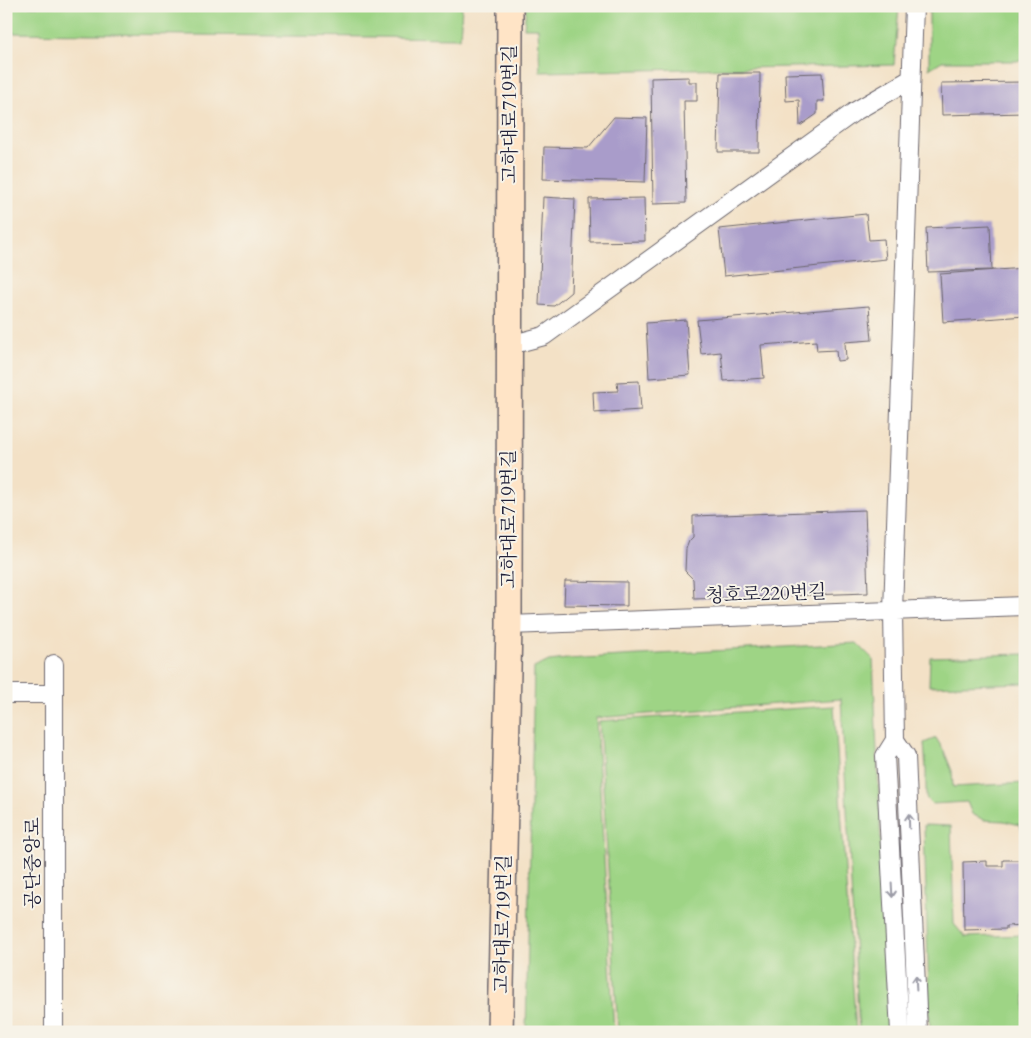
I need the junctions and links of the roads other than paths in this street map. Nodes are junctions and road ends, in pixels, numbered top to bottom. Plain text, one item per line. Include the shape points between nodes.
1 (510, 6) edge
2 (914, 6) edge
3 (911, 80) junction
4 (510, 345) junction
5 (1025, 606) edge
6 (893, 611) junction
7 (509, 625) junction
8 (54, 664) dead end
9 (6, 694) edge
10 (54, 694) junction
11 (895, 740) junction
12 (54, 1032) edge
13 (500, 1032) edge
14 (900, 1032) edge
15 (918, 1032) edge

1 - 4 street, 고하대로719번길
2 - 3 street
3 - 4 street via 854,112 544,336
3 - 6 street
4 - 7 street, 고하대로719번길
5 - 6 street, 청호로220번길
6 - 7 street, 청호로220번길
6 - 11 street
7 - 13 street, 고하대로719번길
8 - 10 street, 공단중앙로
9 - 10 street
10 - 12 street, 공단중앙로
11 -> 14 street via 885,756
15 -> 11 street via 906,756

